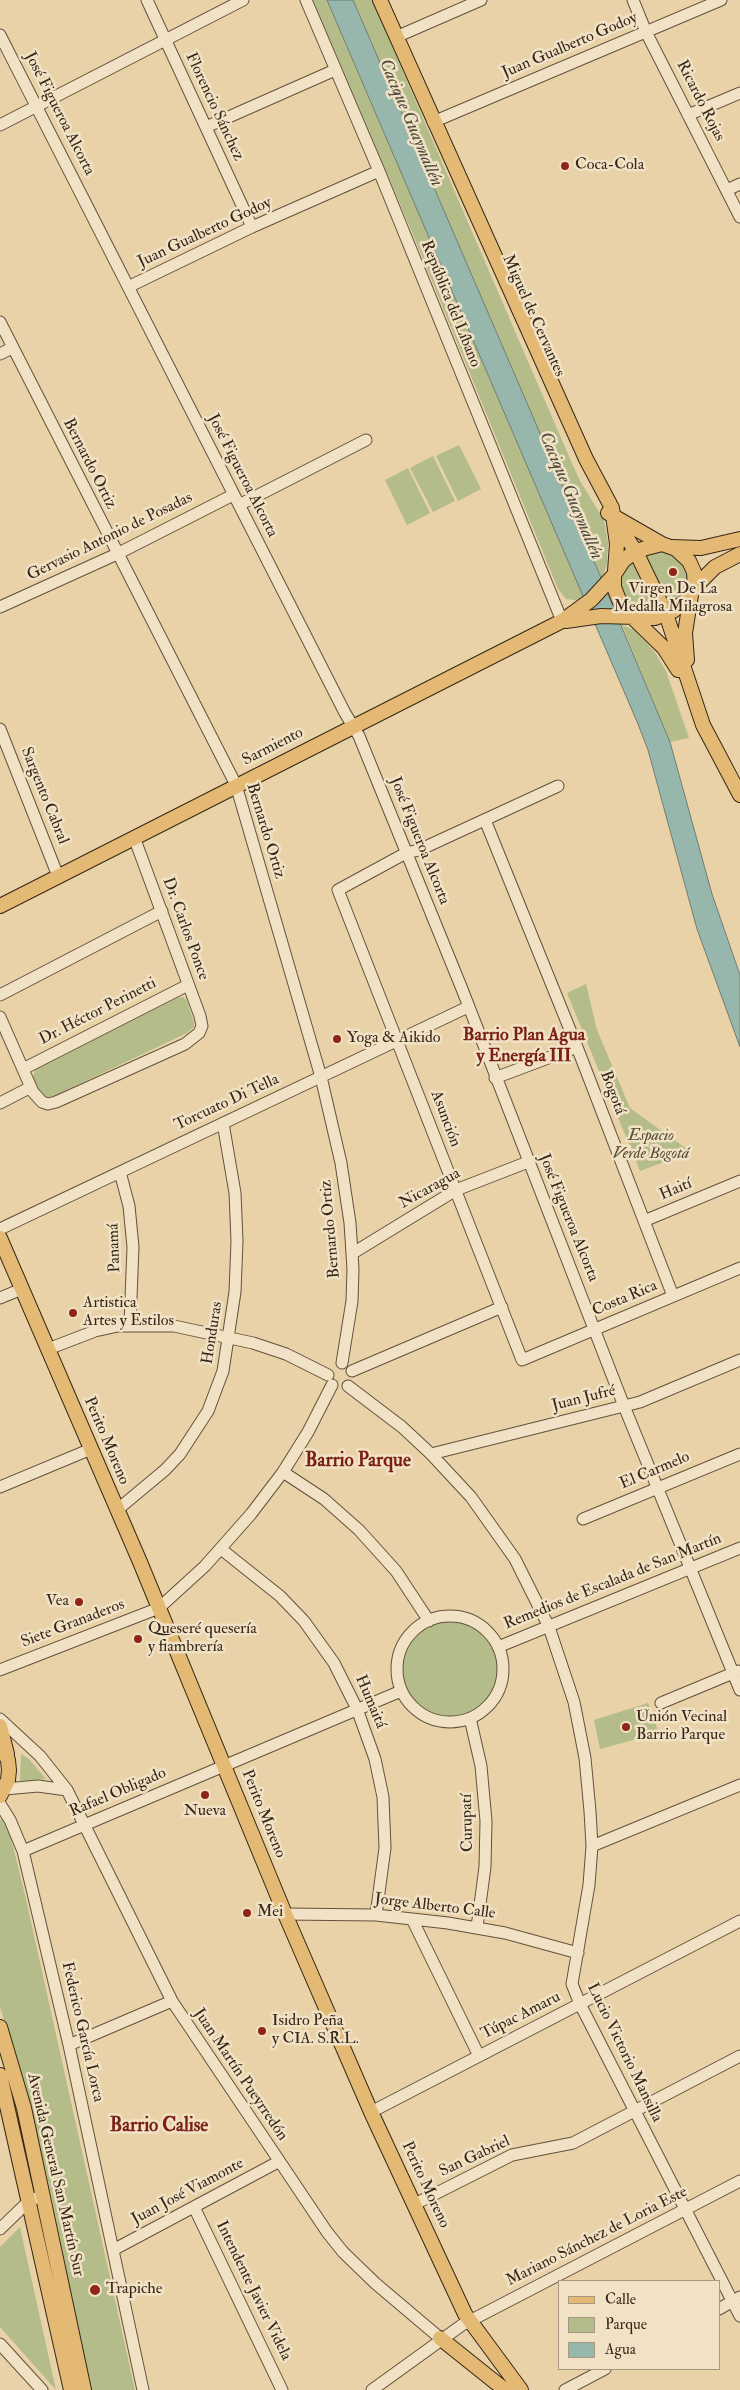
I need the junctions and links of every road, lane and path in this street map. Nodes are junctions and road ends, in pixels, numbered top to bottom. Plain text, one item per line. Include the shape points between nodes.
1 (147, 0) edge
2 (243, 0) edge
3 (306, 0) edge
4 (380, 0) edge
5 (481, 0) edge
6 (632, 0) edge
7 (721, 0) edge
8 (646, 32) junction
9 (0, 35) edge
10 (396, 37) junction
11 (165, 40) junction
12 (335, 70) junction
13 (740, 92) edge
14 (37, 106) junction
15 (688, 115) junction
16 (432, 122) junction
17 (0, 125) edge
18 (206, 127) junction
19 (379, 171) junction
20 (740, 184) edge
21 (727, 190) junction
22 (740, 216) edge
23 (252, 228) junction
24 (128, 287) junction
25 (0, 322) edge
26 (12, 348) junction
27 (0, 354) edge
28 (366, 440) dead end
29 (236, 500) junction
30 (614, 516) junction
31 (740, 539) edge
32 (667, 545) junction
33 (635, 551) junction
34 (117, 554) junction
35 (740, 554) edge
36 (611, 577) junction
37 (693, 591) junction
38 (2, 601) edge
39 (666, 614) junction
40 (630, 617) junction
41 (562, 621) junction
42 (687, 682) junction
43 (353, 726) junction
44 (0, 729) edge
45 (236, 785) junction
46 (558, 786) dead end
47 (740, 794) edge
48 (485, 820) junction
49 (134, 837) junction
50 (406, 853) junction
51 (58, 876) junction
52 (0, 906) edge
53 (162, 911) junction
54 (188, 985) junction
55 (0, 995) edge
56 (468, 1007) junction
57 (0, 1017) edge
58 (397, 1041) junction
59 (576, 1047) junction
60 (23, 1069) junction
61 (320, 1077) junction
62 (495, 1078) junction
63 (31, 1087) junction
64 (0, 1103) edge
65 (223, 1123) junction
66 (528, 1162) junction
67 (120, 1172) junction
68 (740, 1181) edge
69 (456, 1190) junction
70 (644, 1221) junction
71 (0, 1229) edge
72 (0, 1238) edge
73 (353, 1253) junction
74 (740, 1268) edge
75 (22, 1289) junction
76 (673, 1296) junction
77 (0, 1298) edge
78 (502, 1307) junction
79 (130, 1324) junction
80 (595, 1329) junction
81 (230, 1337) junction
82 (48, 1349) junction
83 (522, 1360) joint
84 (740, 1360) edge
85 (342, 1363) junction
86 (352, 1371) junction
87 (330, 1380) junction
88 (348, 1386) junction
89 (624, 1406) junction
90 (92, 1450) junction
91 (431, 1454) junction
92 (740, 1454) edge
93 (283, 1472) junction
94 (0, 1487) edge
95 (658, 1488) junction
96 (117, 1510) junction
97 (583, 1519) dead end
98 (740, 1548) edge
99 (221, 1549) junction
100 (690, 1568) junction
101 (159, 1608) junction
102 (429, 1621) junction
103 (549, 1627) junction
104 (498, 1647) junction
105 (0, 1670) edge
106 (736, 1672) edge
107 (401, 1690) junction
108 (740, 1690) edge
109 (661, 1703) dead end
110 (357, 1709) junction
111 (470, 1718) junction
112 (0, 1719) edge
113 (0, 1726) edge
114 (0, 1746) edge
115 (8, 1760) junction
116 (224, 1765) junction
117 (740, 1785) edge
118 (67, 1790) junction
119 (2, 1792) edge
120 (0, 1804) edge
121 (85, 1824) junction
122 (592, 1846) junction
123 (24, 1851) junction
124 (285, 1914) junction
125 (376, 1915) junction
126 (412, 1919) junction
127 (740, 1921) edge
128 (477, 1927) junction
129 (578, 1953) junction
130 (172, 2001) junction
131 (580, 2004) junction
132 (0, 2027) edge
133 (69, 2045) junction
134 (479, 2056) junction
135 (740, 2056) edge
136 (0, 2075) edge
137 (21, 2098) junction
138 (4, 2103) edge
139 (636, 2110) junction
140 (371, 2112) junction
141 (278, 2162) junction
142 (740, 2181) edge
143 (36, 2198) junction
144 (415, 2204) junction
145 (194, 2207) junction
146 (686, 2210) junction
147 (0, 2229) edge
148 (114, 2250) junction
149 (737, 2299) edge
150 (720, 2308) edge
151 (740, 2316) edge
152 (469, 2321) junction
153 (440, 2338) junction
154 (0, 2344) edge
155 (603, 2370) edge
156 (42, 2390) edge
157 (71, 2390) edge
158 (84, 2390) edge
159 (143, 2390) edge
160 (282, 2390) edge
161 (372, 2390) edge
162 (505, 2390) edge
163 (521, 2390) edge
164 (565, 2390) edge

1 - 11 street, Florencio Sánchez
2 - 11 street
3 - 12 street, República del Líbano
4 - 10 main road, Miguel de Cervantes
5 - 10 street
6 - 8 street, Ricardo Rojas
7 - 8 street, Juan Gualberto Godoy
8 - 15 street, Ricardo Rojas
8 - 16 street, Juan Gualberto Godoy
9 - 14 street, José Figueroa Alcorta
10 - 16 main road, Miguel de Cervantes
11 - 14 street
11 - 18 street, Florencio Sánchez
12 - 18 street
12 - 19 street, República del Líbano
13 - 15 street
14 - 17 street
14 - 24 street, José Figueroa Alcorta
15 - 21 street, Ricardo Rojas
16 - 30 main road, Miguel de Cervantes via 440,131
18 - 23 street, Florencio Sánchez
19 - 23 street, Juan Gualberto Godoy
19 - 41 street, República del Líbano
20 - 21 street
21 - 22 street, Ricardo Rojas
23 - 24 street, Juan Gualberto Godoy
24 - 29 street, José Figueroa Alcorta
25 - 26 street, Bernardo Ortiz
26 - 27 street
26 - 34 street, Bernardo Ortiz
28 - 29 street, Gervasio Antonio de Posadas
29 - 34 street, Gervasio Antonio de Posadas
29 - 43 street, José Figueroa Alcorta
30 - 32 main road
30 - 33 main road, Miguel de Cervantes
30 - 36 main road, Miguel de Cervantes via 617,544
31 - 32 main road via 701,548
32 - 33 main road
32 - 37 main road via 689,561 694,572
33 - 36 main road, Sarmiento
33 - 39 main road, Miguel de Cervantes
34 - 38 street, Gervasio Antonio de Posadas
34 - 45 street, Bernardo Ortiz
35 - 37 main road via 715,567
36 - 40 main road, Miguel de Cervantes via 615,592
36 - 41 main road, Sarmiento via 587,604
37 - 39 main road via 680,607
37 - 42 main road, Miguel de Cervantes via 685,632 690,675
39 - 40 main road, Sarmiento via 651,618
39 - 42 main road, Miguel de Cervantes
40 - 41 main road, Sarmiento
40 - 42 main road, Miguel de Cervantes via 664,648
41 - 43 main road, Sarmiento
42 - 47 main road, Miguel de Cervantes via 710,739
43 - 45 main road, Sarmiento
43 - 50 street, José Figueroa Alcorta
44 - 51 street, Sargento Cabral
45 - 49 main road, Sarmiento
45 - 61 street, Bernardo Ortiz
46 - 48 street
48 - 50 street
48 - 59 street, Bogotá
49 - 51 main road, Sarmiento
49 - 53 street, Dr. Carlos Ponce
50 - 56 street, José Figueroa Alcorta
50 - 58 street, Asunción via 338,890
51 - 52 main road, Sarmiento
53 - 54 street, Dr. Carlos Ponce
53 - 55 street
54 - 60 street, Dr. Héctor Perinetti
54 - 63 street, Dr. Carlos Ponce via 201,1021 199,1033 185,1044 56,1102 42,1102
56 - 58 street, Torcuato Di Tella
56 - 62 street, José Figueroa Alcorta
57 - 60 street
58 - 61 street, Torcuato Di Tella
58 - 69 street, Asunción
59 - 62 street
59 - 70 street, Bogotá
60 - 63 street
61 - 65 street, Torcuato Di Tella
61 - 73 street, Bernardo Ortiz via 341,1163
62 - 66 street, José Figueroa Alcorta
63 - 64 street
65 - 67 street, Torcuato Di Tella
65 - 81 street, Honduras via 237,1217
66 - 69 street, Nicaragua
66 - 80 street, José Figueroa Alcorta
67 - 71 street, Torcuato Di Tella
67 - 79 street, Panamá via 129,1206 133,1247
68 - 70 street, Haití
69 - 73 street, Nicaragua
69 - 78 street, Asunción
70 - 76 street, Bogotá
72 - 75 main road, Perito Moreno
73 - 85 street, Bernardo Ortiz via 352,1301
74 - 76 street, Costa Rica
75 - 77 street
75 - 82 main road, Perito Moreno
76 - 80 street, Costa Rica
78 - 83 street, Asunción
78 - 86 street
79 - 81 street via 174,1326
79 - 82 street via 95,1331
80 - 83 street, Costa Rica
80 - 89 street, José Figueroa Alcorta
81 - 87 street via 276,1350
81 - 96 street, Honduras via 220,1384 194,1434 165,1470
82 - 90 main road, Perito Moreno
84 - 89 street, Juan Jufré
85 - 86 street
85 - 87 street via 334,1365
86 - 88 street
87 - 88 street via 338,1388
87 - 93 street via 308,1432
88 - 91 street, Lucio Victorio Mansilla
89 - 91 street, Juan Jufré
89 - 95 street, José Figueroa Alcorta
90 - 94 street
90 - 96 main road, Perito Moreno
91 - 103 street, Lucio Victorio Mansilla via 471,1497 505,1543
92 - 95 street, El Carmelo
93 - 99 street
93 - 102 street via 324,1499 359,1530 396,1572
95 - 97 street, El Carmelo
95 - 100 street, José Figueroa Alcorta
96 - 101 main road, Perito Moreno
98 - 100 street, Remedios de Escalada de San Martín
99 - 101 street
99 - 110 street, Humaitá via 280,1596 304,1621 334,1663
100 - 103 street, Remedios de Escalada de San Martín
100 - 106 street, José Figueroa Alcorta
101 - 105 street, Siete Granaderos
101 - 116 main road, Perito Moreno
102 - 104 street, Remedios de Escalada de San Martín via 442,1617 469,1620 481,1626
102 - 107 street via 415,1630 401,1650 397,1674
103 - 104 street, Remedios de Escalada de San Martín
103 - 122 street, Lucio Victorio Mansilla via 569,1682 578,1721 588,1777
104 - 111 street, Remedios de Escalada de San Martín via 503,1664 502,1681 496,1696 485,1709
106 - 108 street, José Figueroa Alcorta
106 - 109 street
107 - 110 street
107 - 111 street via 410,1704 430,1718 454,1722
110 - 116 street
110 - 125 street, Humaitá via 375,1759 383,1796 384,1864
111 - 128 street, Curupatí via 481,1766 486,1821 485,1867
112 - 118 street, Juan Martín Pueyrredón via 35,1751
113 - 115 main road
114 - 115 main road
115 - 119 main road via 9,1770
116 - 121 street, Rafael Obligado
116 - 124 main road, Perito Moreno
117 - 122 street
118 - 119 street via 38,1786
118 - 121 street, Juan Martín Pueyrredón
120 - 123 street, Federico García Lorca
121 - 123 street, Rafael Obligado
121 - 130 street, Juan Martín Pueyrredón
122 - 129 street, Lucio Victorio Mansilla via 587,1905
123 - 133 street, Federico García Lorca
124 - 125 street, Jorge Alberto Calle
124 - 140 main road, Perito Moreno
125 - 126 street, Jorge Alberto Calle
126 - 128 street, Jorge Alberto Calle
126 - 134 street
127 - 131 street, Túpac Amaru
128 - 129 street, Jorge Alberto Calle
129 - 131 street, Lucio Victorio Mansilla via 572,1984
130 - 133 street
130 - 141 street, Juan Martín Pueyrredón
131 - 134 street, Túpac Amaru
131 - 139 street, Lucio Victorio Mansilla
132 - 137 main road, Avenida General San Martín Sur
133 - 148 street, Federico García Lorca
134 - 140 street, Túpac Amaru
135 - 139 street, San Gabriel
136 - 138 main road, Avenida General San Martín Sur
137 - 138 street
137 - 143 main road, Avenida General San Martín Sur
138 - 143 main road, Avenida General San Martín Sur
139 - 144 street, San Gabriel via 573,2143 512,2155
139 - 146 street, Lucio Victorio Mansilla
140 - 144 main road, Perito Moreno
141 - 145 street, Juan José Viamonte
141 - 153 street, Juan Martín Pueyrredón via 343,2252
142 - 146 street, Mariano Sánchez de Loria Este
143 - 147 street
143 - 157 main road, Avenida General San Martín Sur
143 - 158 main road, Avenida General San Martín Sur
144 - 152 main road, Perito Moreno
145 - 148 street, Juan José Viamonte
145 - 160 street, Intendente Javier Videla
146 - 149 street, Lucio Victorio Mansilla
146 - 152 street, Mariano Sánchez de Loria Este
148 - 159 street, Federico García Lorca
149 - 150 street
149 - 151 street, Lucio Victorio Mansilla
152 - 153 street, Mariano Sánchez de Loria Este
152 - 163 main road, Perito Moreno
153 - 161 street, Mariano Sánchez de Loria Este
153 - 162 main road
154 - 156 street
155 - 164 street

